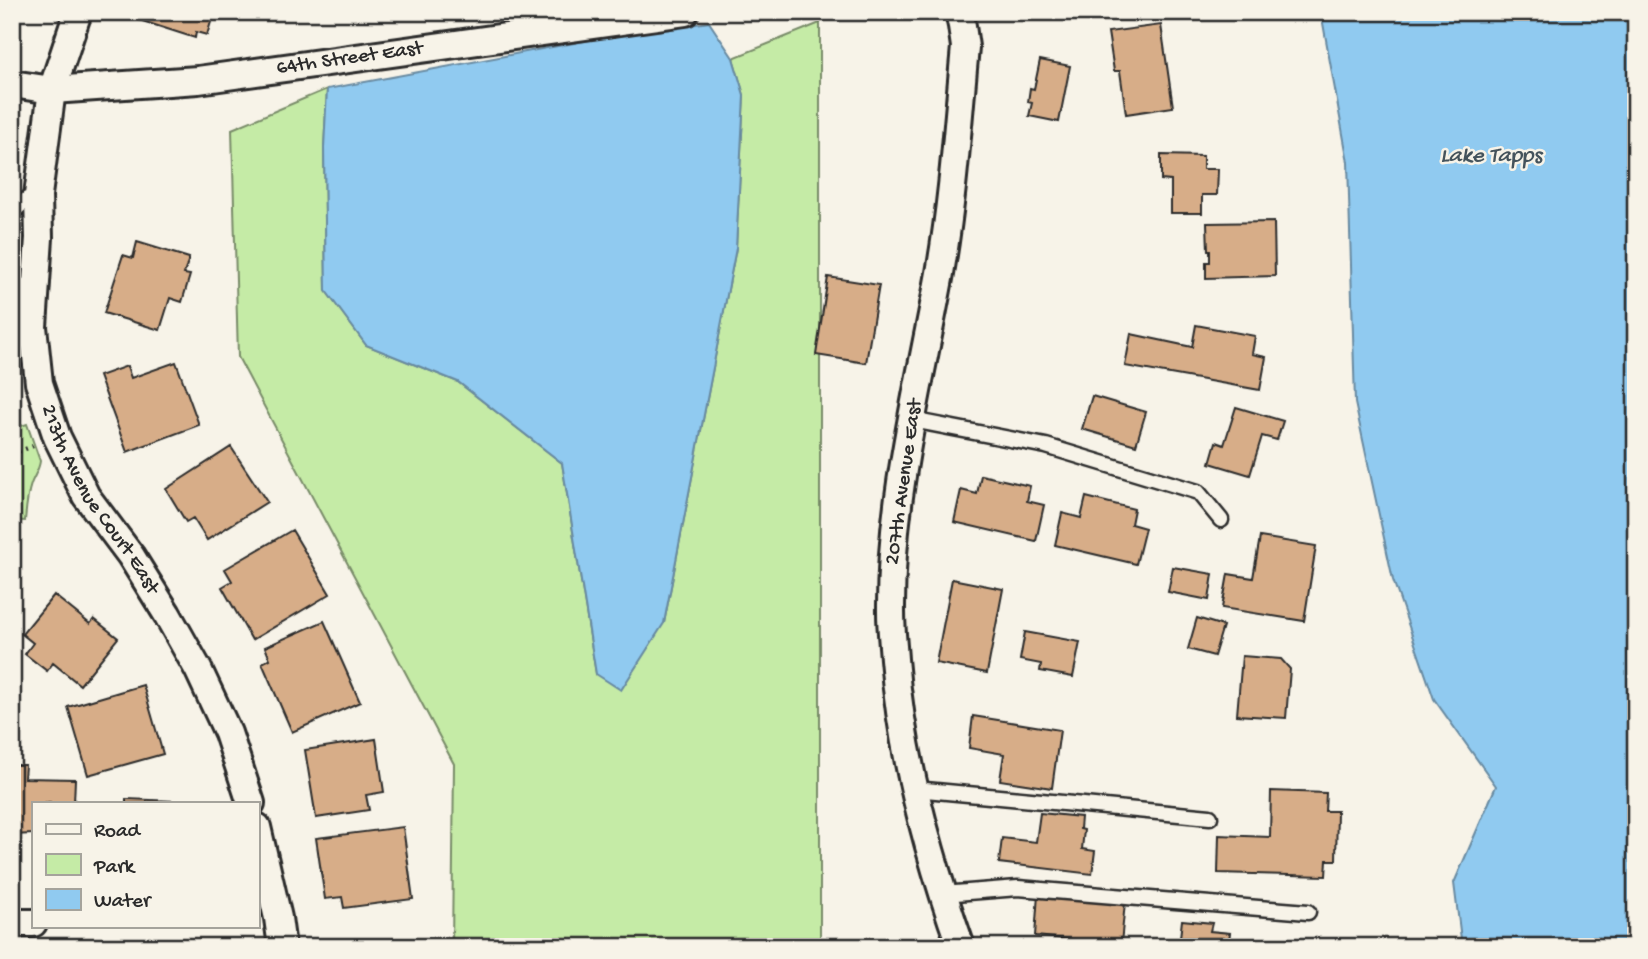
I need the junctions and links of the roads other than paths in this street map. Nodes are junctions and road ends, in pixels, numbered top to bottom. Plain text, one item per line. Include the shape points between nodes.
1 (78, 12) edge
2 (685, 12) edge
3 (958, 12) edge
4 (12, 84) edge
5 (52, 90) junction
6 (38, 195) junction
7 (12, 213) edge
8 (12, 278) edge
9 (35, 295) junction
10 (912, 419) junction
11 (1222, 520) dead end
12 (915, 789) junction
13 (251, 802) edge
14 (1210, 817) dead end
15 (259, 844) edge
16 (943, 894) junction
17 (1308, 912) dead end
18 (268, 919) edge
19 (12, 923) edge
20 (32, 923) edge
21 (282, 947) edge
22 (961, 947) edge

1 - 5 street, 213th Avenue Court East
2 - 5 street, 64th Street East via 198,80
3 - 10 street, 207th Avenue East via 965,47 951,194
4 - 5 street, 64th Street East
5 - 6 street, 213th Avenue Court East
6 - 7 lane
6 - 9 street, 213th Avenue Court East
8 - 9 lane
9 - 13 street, 213th Avenue Court East via 39,383 57,437 86,496 131,556 192,658 228,733
10 - 11 lane via 1046,446 1198,492
10 - 12 street, 207th Avenue East via 891,565 891,615 897,698
12 - 14 lane
12 - 16 street, 207th Avenue East
15 - 18 street
16 - 17 lane via 1018,888
16 - 22 street, 207th Avenue East
18 - 21 street
19 - 20 street

